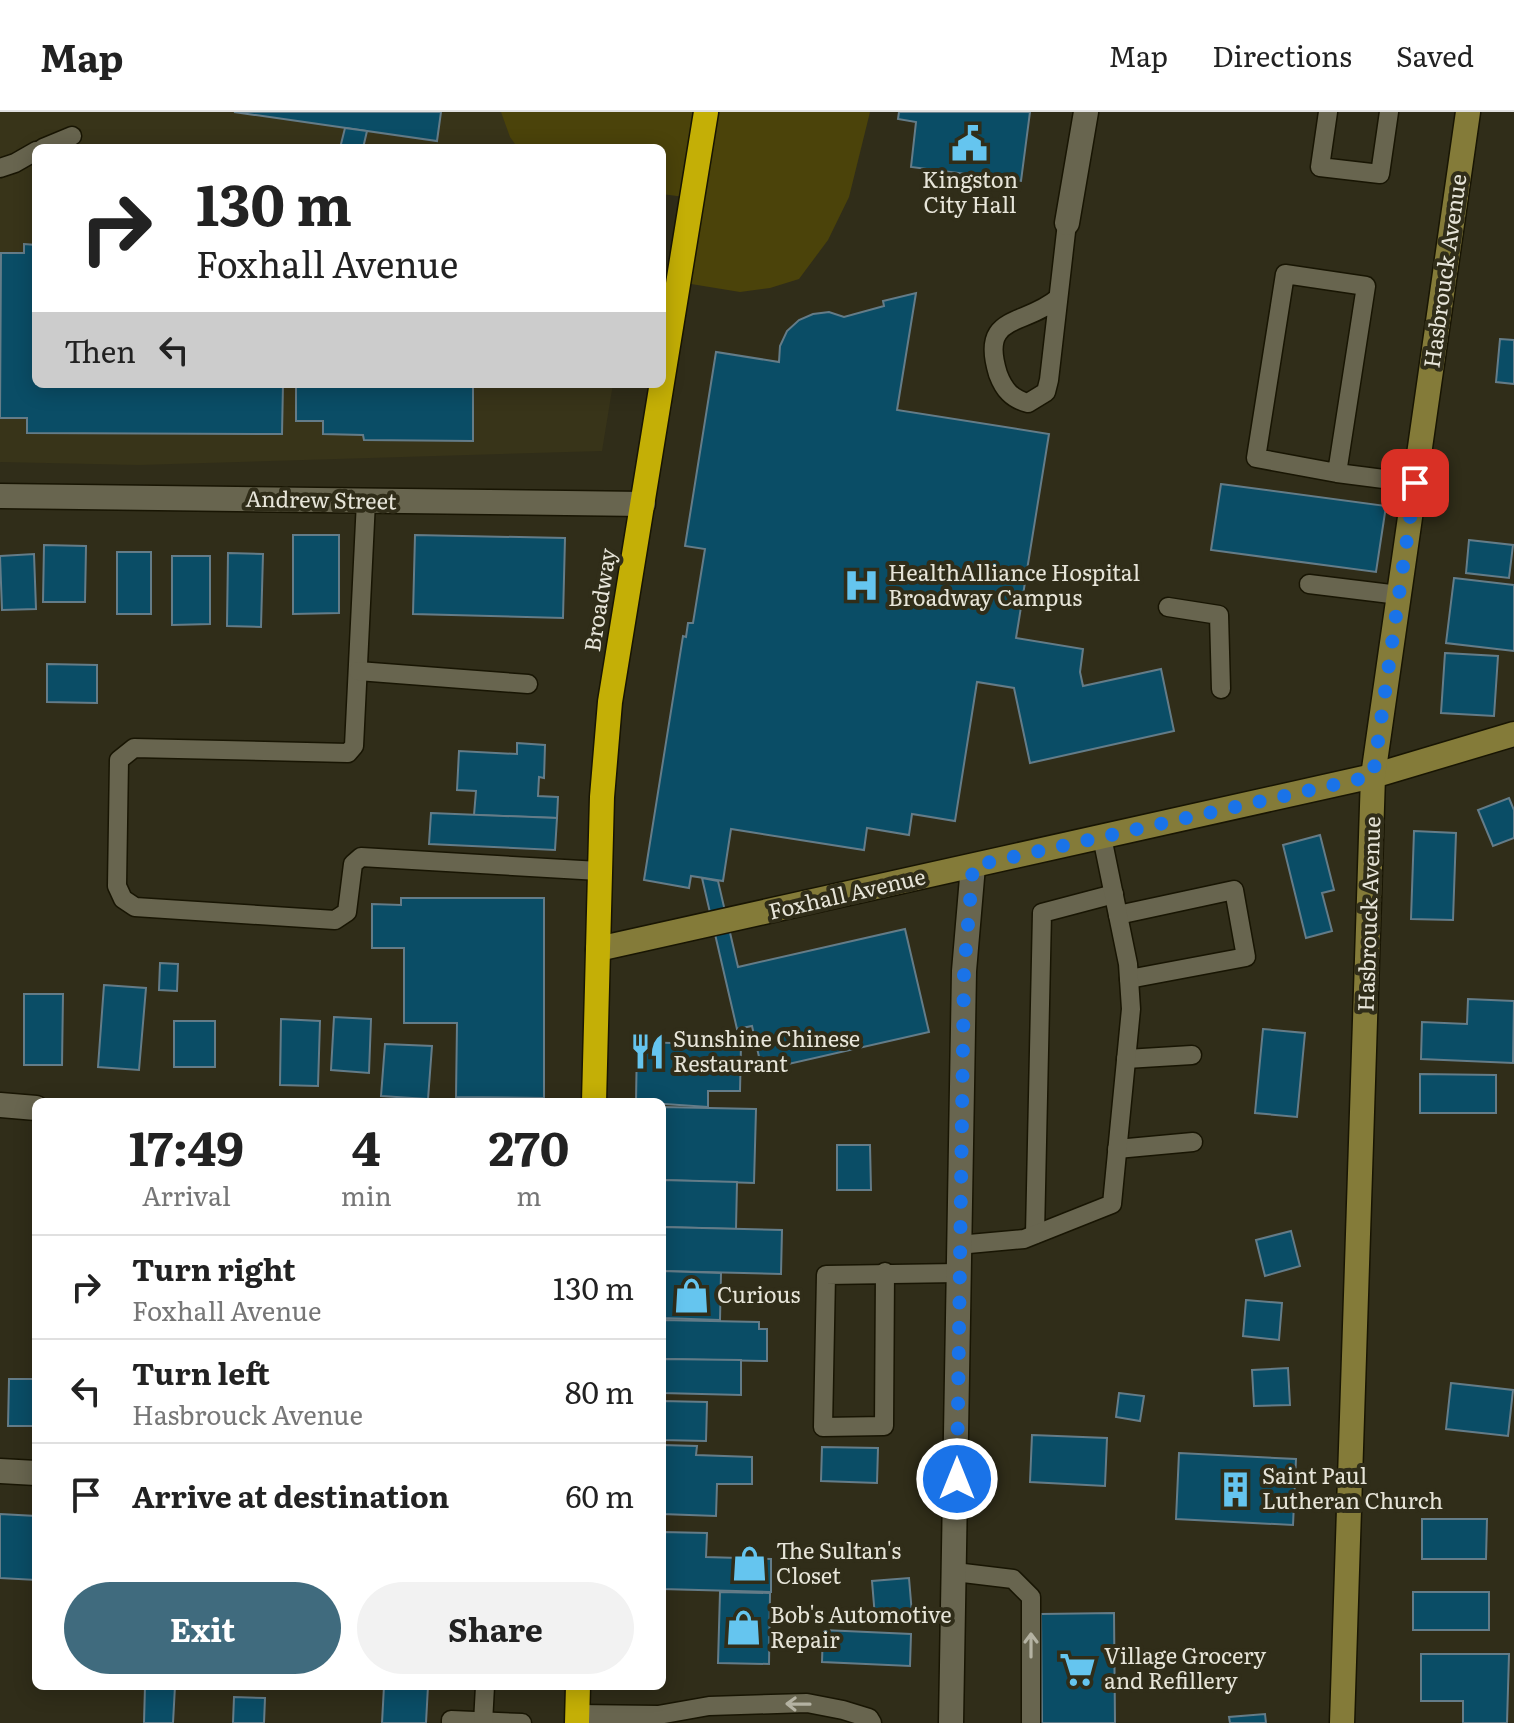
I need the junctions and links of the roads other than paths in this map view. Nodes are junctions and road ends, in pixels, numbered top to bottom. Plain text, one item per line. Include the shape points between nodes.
1 (706, 112) edge
2 (1086, 112) edge
3 (1328, 112) edge
4 (1389, 112) edge
5 (1468, 112) edge
6 (72, 136) dead end
7 (53, 144) edge
8 (32, 153) edge
9 (0, 168) edge
10 (1067, 223) joint
11 (1058, 298) junction
12 (666, 361) edge
13 (662, 388) edge
14 (1337, 473) junction
15 (1415, 483) junction
16 (0, 496) edge
17 (366, 501) junction
18 (643, 504) junction
19 (1309, 584) dead end
20 (1399, 595) junction
21 (1168, 607) dead end
22 (358, 671) junction
23 (528, 684) dead end
24 (1221, 689) dead end
25 (1514, 734) edge
26 (1373, 776) junction
27 (1102, 837) junction
28 (973, 866) junction
29 (599, 871) junction
30 (1114, 894) junction
31 (1118, 915) junction
32 (598, 949) junction
33 (1129, 979) junction
34 (1192, 1055) dead end
35 (1126, 1059) junction
36 (594, 1098) edge
37 (0, 1105) edge
38 (32, 1108) edge
39 (1193, 1142) dead end
40 (1117, 1149) junction
41 (1035, 1234) junction
42 (958, 1245) junction
43 (885, 1272) junction
44 (958, 1273) junction
45 (0, 1471) edge
46 (32, 1473) edge
47 (955, 1572) junction
48 (485, 1690) edge
49 (578, 1690) edge
50 (658, 1715) junction
51 (577, 1718) edge
52 (483, 1722) edge
53 (451, 1723) edge
54 (522, 1723) edge
55 (678, 1723) edge
56 (872, 1723) edge
57 (951, 1723) edge
58 (1031, 1723) edge
59 (1342, 1723) edge

1 - 12 highway, Broadway
2 - 10 street
3 - 4 lane via 1320,167 1380,174
5 - 15 street, Hasbrouck Avenue
6 - 7 lane
8 - 9 lane
10 - 11 lane
11 - 11 lane via 1046,392 1028,403 1015,400 1002,385 992,342 1007,324
13 - 18 highway, Broadway
14 - 14 lane via 1366,286 1285,274 1256,458
14 - 15 lane
15 - 20 street, Hasbrouck Avenue
16 - 17 street, Andrew Street
17 - 18 street, Andrew Street
17 - 22 lane
18 - 29 highway, Broadway via 610,702
19 - 20 lane
20 - 26 street, Hasbrouck Avenue
21 - 24 lane via 1219,615
22 - 23 lane
22 - 29 lane via 354,746 348,753 134,748 119,760 117,886 123,899 135,907 335,920 347,912 353,864 361,857
25 - 26 street, Foxhall Avenue
26 - 27 street, Foxhall Avenue
26 - 59 street, Hasbrouck Avenue
27 - 28 street, Foxhall Avenue
27 - 30 lane
28 - 32 street, Foxhall Avenue
28 - 42 street via 964,971
29 - 32 highway, Broadway
30 - 31 lane
30 - 41 lane via 1042,913
31 - 33 lane
31 - 33 lane via 1234,890 1246,957
32 - 36 highway, Broadway
33 - 35 lane
34 - 35 lane
35 - 40 lane
37 - 38 street
39 - 40 lane
40 - 41 lane via 1112,1204
41 - 42 lane
42 - 44 street
43 - 43 lane via 826,1275 823,1427 884,1426
43 - 44 lane
44 - 47 street
45 - 46 street
47 - 57 street
58 -> 47 lane via 1031,1597 1013,1579
48 - 52 lane
49 - 51 highway
50 - 51 lane
50 - 55 lane
56 -> 50 lane via 807,1703 709,1706
52 - 53 lane
52 - 54 lane

